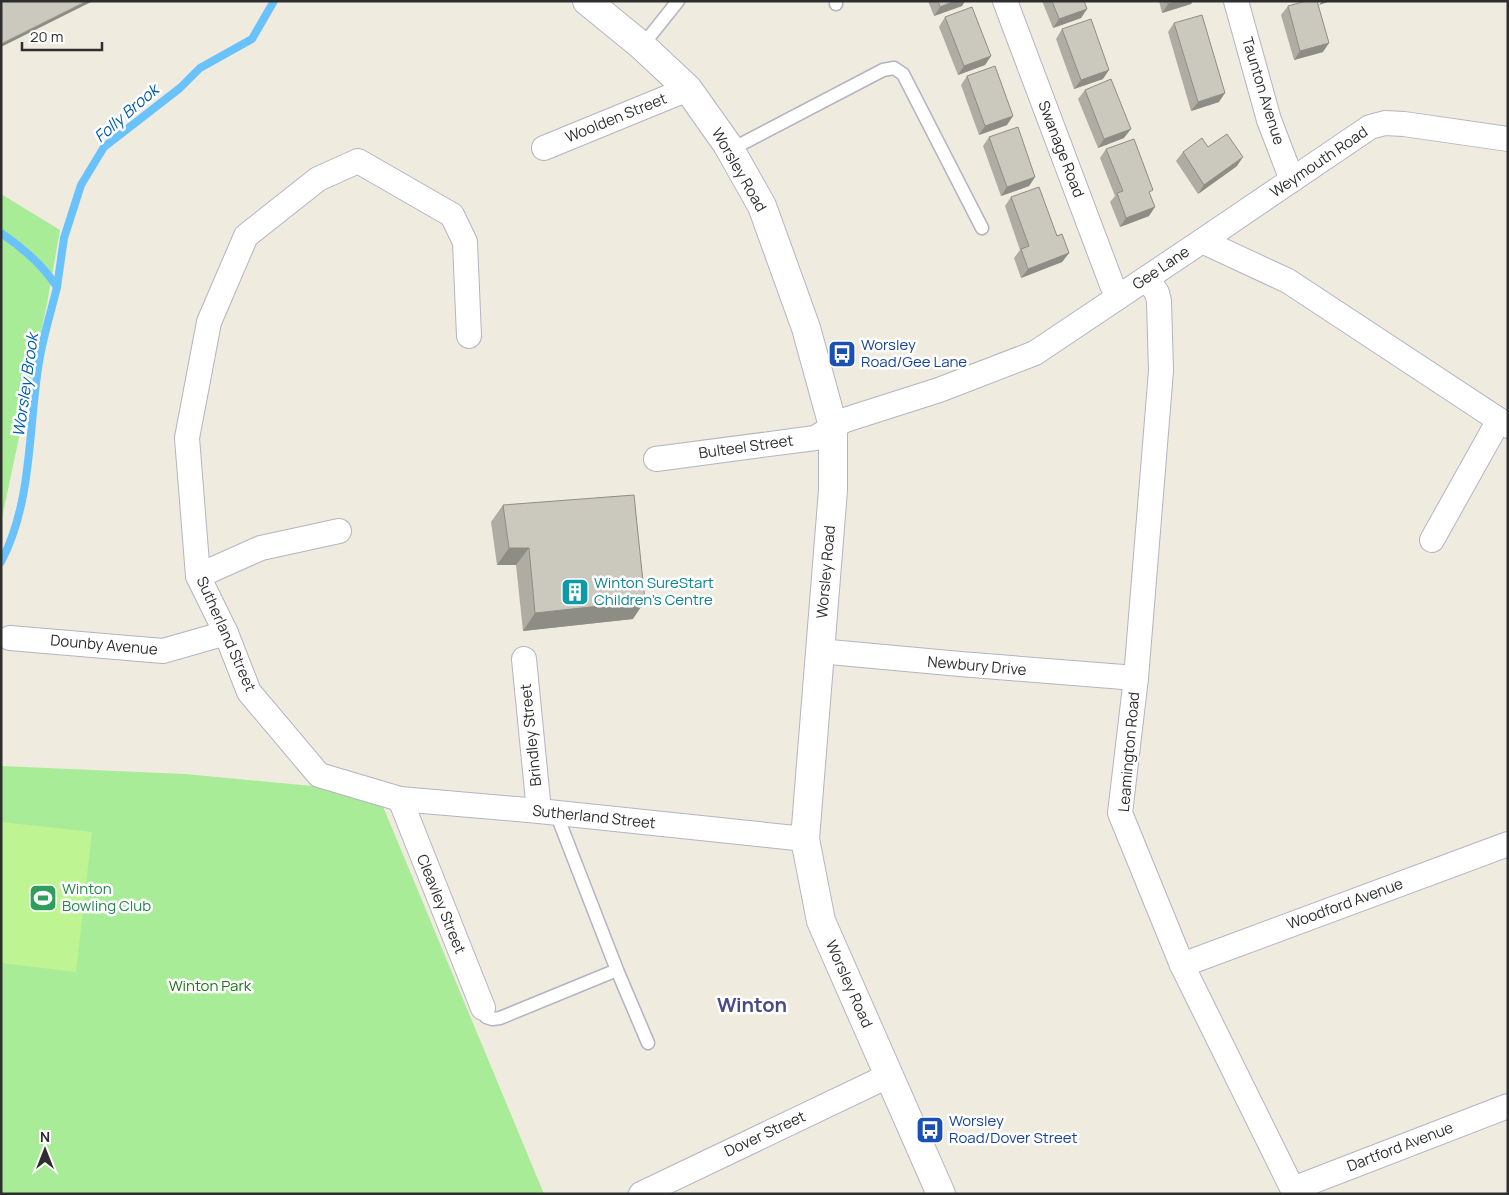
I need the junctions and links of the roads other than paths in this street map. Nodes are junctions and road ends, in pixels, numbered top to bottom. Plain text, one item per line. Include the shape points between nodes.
1 (587, 1) edge
2 (678, 1) edge
3 (1005, 1) edge
4 (1236, 1) edge
5 (642, 46) junction
6 (688, 89) junction
7 (1508, 139) edge
8 (544, 148) dead end
9 (730, 150) junction
10 (1292, 180) junction
11 (982, 228) dead end
12 (1202, 241) junction
13 (1147, 278) junction
14 (1118, 297) junction
15 (469, 336) dead end
16 (1503, 423) edge
17 (833, 426) junction
18 (656, 459) dead end
19 (339, 531) dead end
20 (1432, 540) dead end
21 (198, 576) junction
22 (226, 633) junction
23 (10, 638) dead end
24 (819, 651) junction
25 (524, 659) dead end
26 (1136, 678) junction
27 (400, 799) junction
28 (548, 812) junction
29 (805, 840) junction
30 (1508, 844) edge
31 (1182, 965) junction
32 (617, 970) junction
33 (483, 1008) joint
34 (648, 1043) dead end
35 (890, 1075) junction
36 (1508, 1106) edge
37 (1294, 1191) edge
38 (641, 1194) edge
39 (941, 1194) edge

1 - 5 main road, Worsley Road
2 - 5 lane
3 - 14 street, Swanage Road
4 - 10 street, Taunton Avenue via 1269,120
5 - 6 main road, Worsley Road
6 - 8 street, Woolden Street
6 - 9 main road, Worsley Road
7 - 10 street, Weymouth Road via 1385,123 1370,127
9 - 11 lane via 883,70 894,68 902,74
9 - 17 main road, Worsley Road via 762,206 806,328
10 - 12 street, Weymouth Road
12 - 13 street, Gee Lane
12 - 16 street, Gee Lane via 1288,281
13 - 14 street, Gee Lane
13 - 26 street, Leamington Road via 1158,293 1161,371
14 - 17 street, Gee Lane via 1034,353
15 - 21 street, Sutherland Street via 465,242 452,215 358,161 318,179 246,236 209,322 187,438
16 - 20 street, Gee Lane
17 - 18 street, Bulteel Street via 815,438
17 - 24 main road, Worsley Road via 833,490
19 - 21 street via 261,548
21 - 22 street, Sutherland Street
22 - 23 street, Dounby Avenue via 162,651
22 - 27 street, Sutherland Street via 249,692 319,775
24 - 26 street, Newbury Drive
24 - 29 main road, Worsley Road
25 - 28 street, Brindley Street
26 - 31 street, Leamington Road via 1120,813
27 - 28 street, Sutherland Street
27 - 33 street, Cleavley Street
28 - 29 street, Sutherland Street
28 - 32 lane
29 - 35 main road, Worsley Road via 820,921
30 - 31 street, Woodford Avenue
31 - 37 street, Leamington Road
32 - 33 lane via 500,1018 486,1017
32 - 34 lane
35 - 38 street, Dover Street
35 - 39 main road, Worsley Road
36 - 37 street, Dartford Avenue

